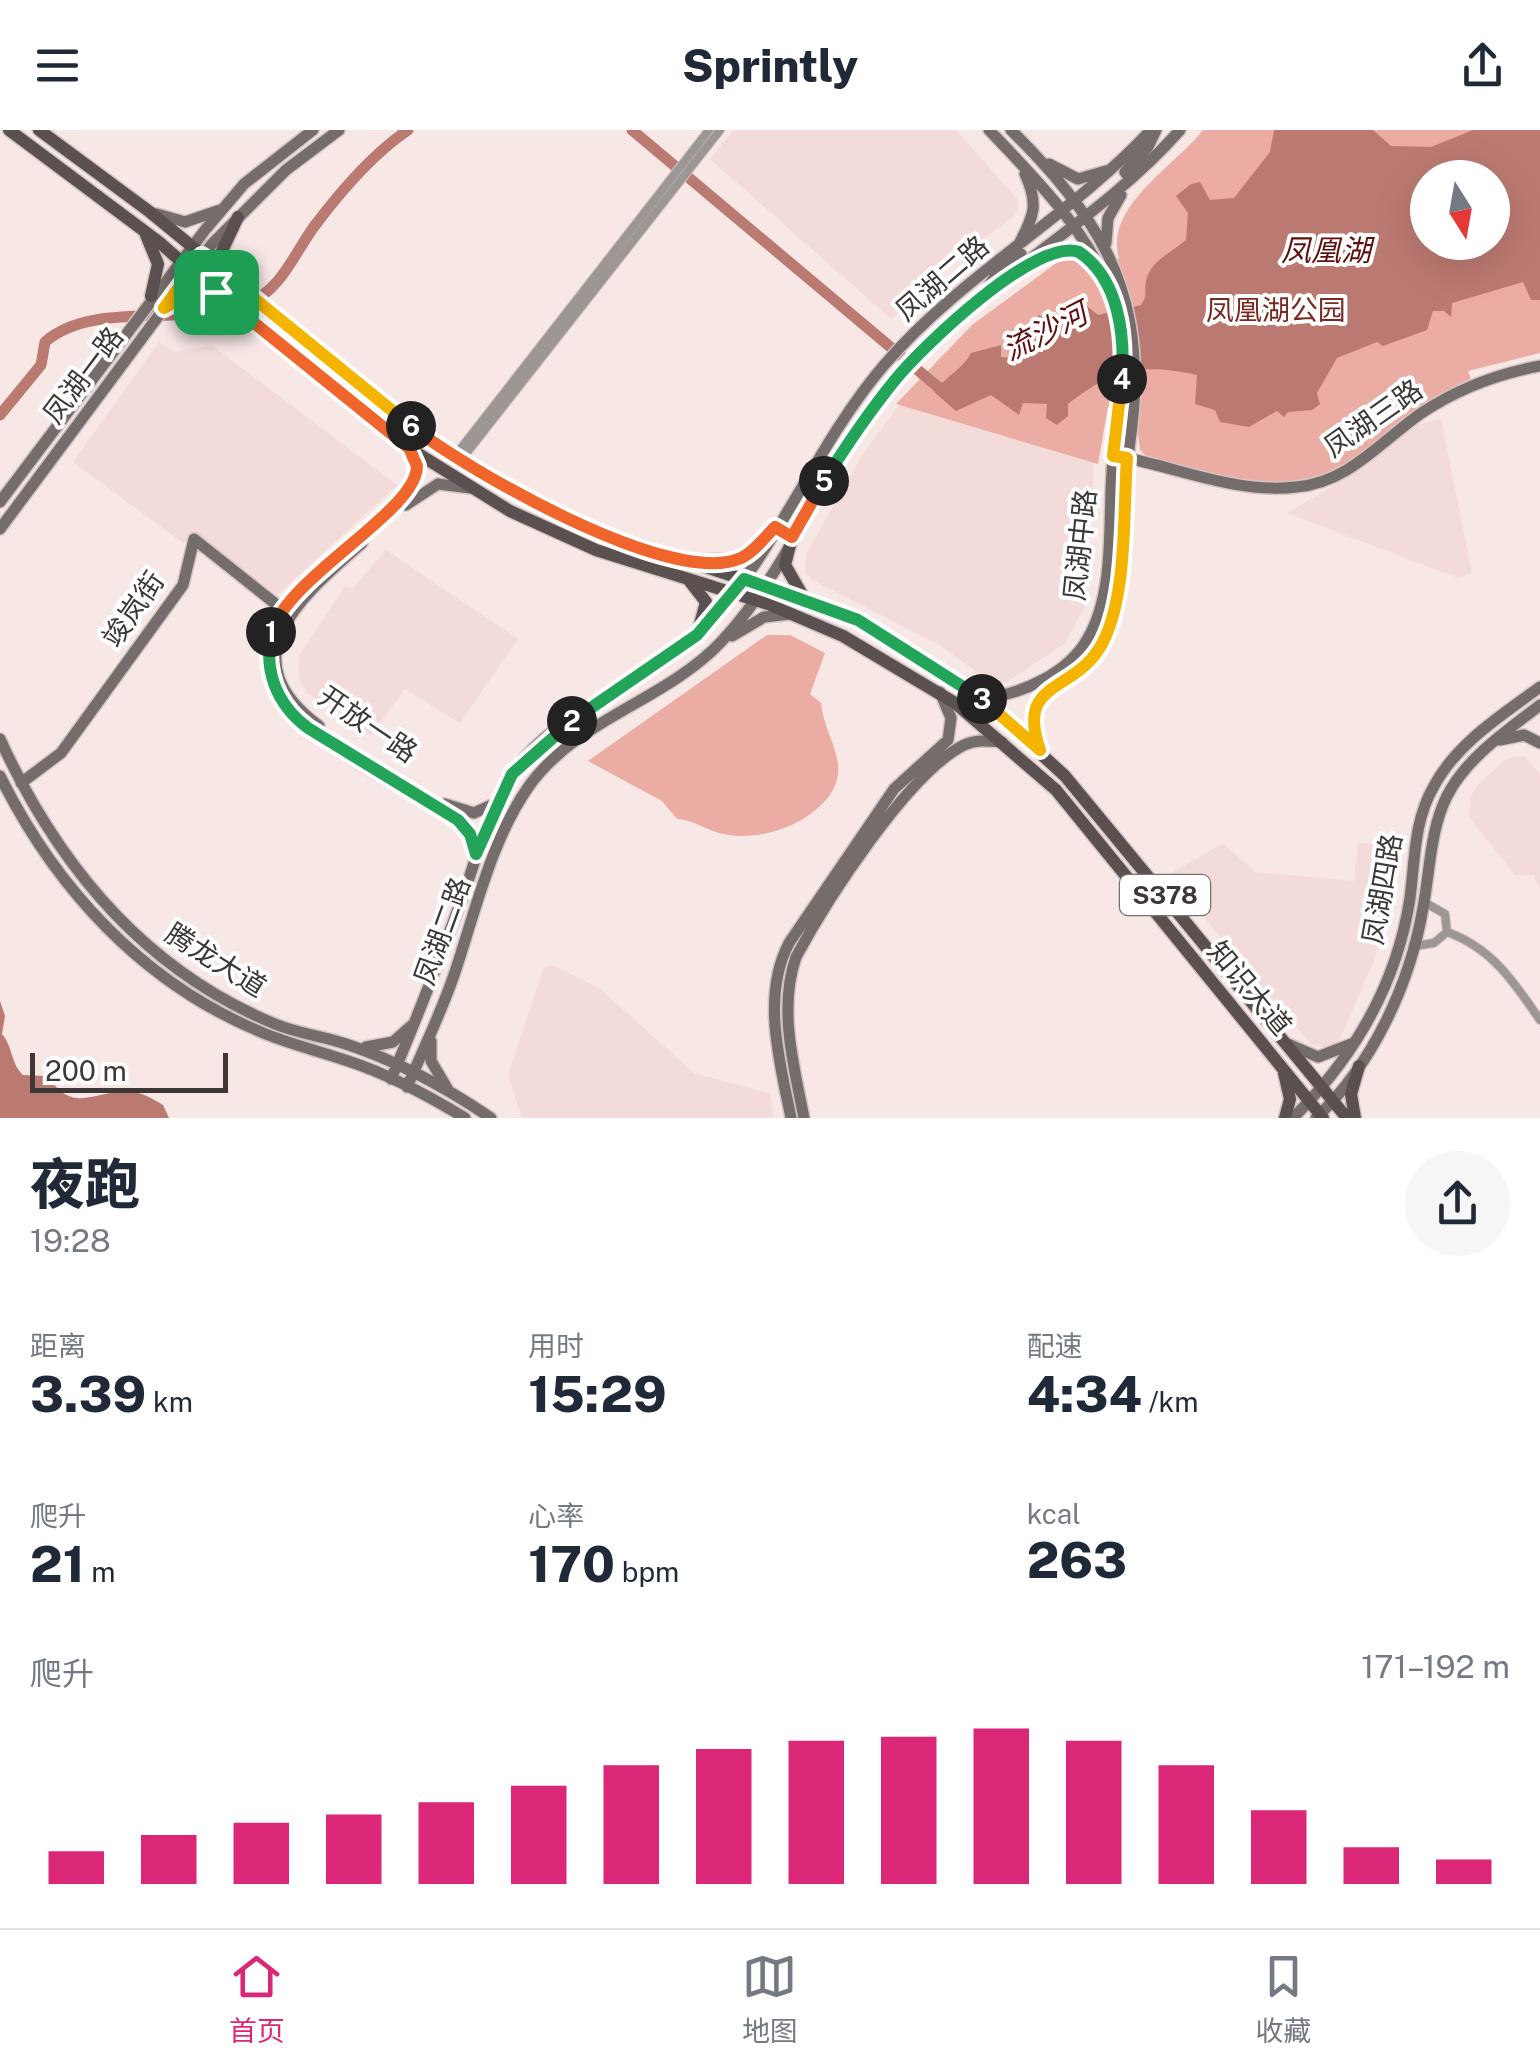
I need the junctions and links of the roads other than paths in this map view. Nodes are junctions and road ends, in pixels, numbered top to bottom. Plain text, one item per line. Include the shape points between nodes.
1 (9, 130) edge
2 (39, 130) edge
3 (313, 130) edge
4 (339, 130) edge
5 (708, 130) edge
6 (720, 130) edge
7 (990, 130) edge
8 (1011, 130) edge
9 (1154, 130) edge
10 (1180, 130) edge
11 (288, 148) junction
12 (1031, 150) junction
13 (695, 154) junction
14 (1017, 159) junction
15 (1114, 167) junction
16 (1137, 175) junction
17 (255, 200) junction
18 (1075, 201) junction
19 (224, 208) junction
20 (1063, 211) junction
21 (150, 212) junction
22 (1088, 217) junction
23 (238, 218) junction
24 (1075, 228) junction
25 (142, 229) junction
26 (1017, 248) junction
27 (197, 251) junction
28 (1004, 255) junction
29 (180, 260) junction
30 (1114, 261) junction
31 (1030, 262) junction
32 (191, 270) junction
33 (1102, 273) junction
34 (233, 280) junction
35 (216, 292) junction
36 (1119, 294) junction
37 (152, 296) junction
38 (168, 302) junction
39 (978, 303) junction
40 (299, 336) junction
41 (286, 350) junction
42 (1540, 366) edge
43 (409, 448) junction
44 (1120, 457) junction
45 (458, 458) junction
46 (472, 489) junction
47 (0, 502) edge
48 (775, 527) junction
49 (0, 528) edge
50 (792, 537) junction
51 (686, 560) junction
52 (686, 577) junction
53 (744, 579) junction
54 (762, 586) junction
55 (734, 593) junction
56 (754, 599) junction
57 (806, 600) junction
58 (282, 609) junction
59 (791, 614) junction
60 (697, 635) junction
61 (715, 648) junction
62 (1028, 686) junction
63 (1540, 686) edge
64 (940, 692) junction
65 (1041, 695) junction
66 (979, 697) junction
67 (1520, 702) junction
68 (1534, 714) edge
69 (0, 739) edge
70 (1540, 740) edge
71 (1006, 743) junction
72 (1492, 744) junction
73 (953, 745) junction
74 (1040, 750) junction
75 (1461, 750) junction
76 (1472, 762) junction
77 (0, 776) edge
78 (21, 783) junction
79 (496, 803) junction
80 (476, 854) junction
81 (1424, 902) junction
82 (1447, 932) junction
83 (1415, 946) junction
84 (1380, 995) junction
85 (416, 1020) junction
86 (1540, 1020) edge
87 (434, 1026) junction
88 (326, 1038) junction
89 (1283, 1040) junction
90 (1374, 1041) junction
91 (1358, 1042) junction
92 (347, 1044) junction
93 (1266, 1048) junction
94 (321, 1053) junction
95 (397, 1064) junction
96 (1282, 1066) junction
97 (1359, 1066) junction
98 (414, 1072) junction
99 (391, 1079) junction
100 (407, 1086) junction
101 (1324, 1088) junction
102 (449, 1092) junction
103 (1333, 1100) junction
104 (1310, 1101) junction
105 (467, 1102) junction
106 (462, 1116) edge
107 (1320, 1117) edge
108 (492, 1118) edge
109 (792, 1118) edge
110 (804, 1118) edge
111 (1285, 1118) edge
112 (1293, 1118) edge
113 (1347, 1118) edge
114 (1355, 1118) edge

1 - 25 main road, 知识大道 / S378
2 - 21 main road, 知识大道 / S378
3 - 11 street, 凤湖一路
4 - 17 street, 凤湖一路
5 - 13 street
6 - 13 street
7 - 14 street, 凤湖中路
8 - 12 street, 凤湖中路
9 - 15 street, 凤湖二路
9 - 16 street via 1125,172
10 - 16 street, 凤湖二路
11 - 17 street via 244,196
11 - 19 street, 凤湖一路
12 - 14 street
12 - 15 street via 1078,179
12 - 18 street, 凤湖中路
13 - 45 street
14 - 20 street, 凤湖中路
14 - 26 street via 1036,202
15 - 18 street, 凤湖二路
16 - 22 street, 凤湖二路
16 - 30 street via 1108,218 1106,240
17 - 23 street, 凤湖一路
18 - 20 street, 凤湖二路
18 - 22 street, 凤湖中路
19 - 21 street via 184,222
19 - 27 street, 凤湖一路
20 - 24 street, 凤湖中路
20 - 26 street, 凤湖二路
21 - 27 main road, 知识大道 / S378
22 - 24 street, 凤湖二路
22 - 30 street, 凤湖中路
23 - 27 street, 凤湖一路
23 - 34 main road via 222,251
24 - 31 street, 凤湖二路
24 - 33 street, 凤湖中路
25 - 29 main road, 知识大道 / S378
25 - 37 main road via 158,264
26 - 28 street, 凤湖二路
27 - 29 street, 凤湖一路
27 - 32 street, 凤湖一路
27 - 34 main road, 知识大道 / S378
28 - 39 street via 1021,254
28 - 48 street, 凤湖二路 via 885,364 830,436
29 - 32 main road, 知识大道 / S378
29 - 37 street, 凤湖一路
30 - 36 street, 凤湖中路
31 - 33 street via 1074,250
31 - 39 street, 凤湖二路
32 - 35 main road, 知识大道 / S378
32 - 38 street, 凤湖一路
33 - 36 street, 凤湖中路
34 - 40 main road, 知识大道 / S378
35 - 38 street
35 - 41 main road, 知识大道 / S378, bridge
36 - 44 street, 凤湖中路 via 1127,406
37 - 47 street, 凤湖一路
38 - 49 street, 凤湖一路
39 - 50 street, 凤湖二路 via 898,376
40 - 41 street via 285,336
40 - 45 main road, 知识大道 / S378
41 - 43 main road, 知识大道 / S378
42 - 44 street, 凤湖三路 via 1453,393 1350,469 1309,486 1254,486
43 - 46 main road, 知识大道 / S378
43 - 58 street, 开放一路 via 418,471 410,491
44 - 62 street, 凤湖中路 via 1095,624 1078,652
44 - 65 street, 凤湖中路 via 1120,555 1110,626 1092,659
45 - 51 main road, 知识大道 / S378 via 550,511
46 - 52 main road, 知识大道 / S378 via 596,550
46 - 79 street, 开放一路 via 438,484 424,490 310,589 281,627 277,667 292,702 320,726 461,812
48 - 50 street
48 - 51 street via 740,558
48 - 53 street, 凤湖二路
50 - 54 street, 凤湖二路
50 - 57 main road via 786,573
51 - 53 main road, 知识大道 / S378
52 - 55 main road, 知识大道 / S378
52 - 60 main road via 706,602
53 - 54 main road, 知识大道 / S378
53 - 55 street, 凤湖二路
54 - 56 street, 凤湖二路
54 - 57 main road, 知识大道 / S378
55 - 56 main road, 知识大道 / S378
55 - 60 street, 凤湖二路
56 - 59 main road, 知识大道 / S378
56 - 61 street, 凤湖二路
57 - 66 main road, 知识大道 / S378 via 886,636
58 - 78 street, 竣岚街 via 194,539 183,585 60,753
58 - 80 street, 开放一路 via 268,657 288,710 458,820
59 - 61 street via 758,620
59 - 64 main road, 知识大道 / S378
60 - 61 street
60 - 79 street, 凤湖二路 via 552,735 512,774
61 - 87 street, 凤湖二路 via 573,741 530,784 502,837
62 - 65 street via 1025,698
62 - 66 street, 凤湖中路 via 1002,697
63 - 67 street, 凤湖四路
64 - 71 main road, 知识大道 / S378
64 - 73 street
65 - 74 street via 1031,716
66 - 74 main road, 知识大道 / S378
67 - 68 street
67 - 75 street, 凤湖四路
68 - 70 street
68 - 72 street, 凤湖四路
69 - 78 street, 腾龙大道
70 - 72 street via 1517,735
71 - 73 street
71 - 93 main road, 知识大道 / S378 via 1056,790
72 - 76 street, 凤湖四路
73 - 109 street via 894,789 783,954 774,1006
73 - 110 street via 898,804 796,957 788,1019
74 - 89 main road, 知识大道 / S378
75 - 76 street
75 - 84 street, 凤湖四路 via 1424,807 1401,939
76 - 81 street, 凤湖四路 via 1441,811
77 - 94 street, 腾龙大道 via 59,875 135,955 220,1013
78 - 88 street, 腾龙大道 via 89,887 152,952 235,1006
79 - 80 street, 凤湖二路
80 - 85 street, 凤湖二路
81 - 82 street via 1445,914
81 - 83 street, 凤湖四路
82 - 83 street
82 - 86 street via 1474,942 1506,971
83 - 90 street, 凤湖四路
84 - 90 street via 1383,1005 1367,1038
84 - 91 street, 凤湖四路
85 - 92 street via 386,1046
85 - 95 street, 凤湖二路
87 - 98 street, 凤湖二路
87 - 102 street via 431,1061
88 - 92 street, 腾龙大道
88 - 94 street
89 - 91 street via 1318,1057
89 - 93 main road
89 - 101 main road, 知识大道 / S378
90 - 97 street, 凤湖四路
91 - 101 street, 凤湖四路
92 - 95 street, 腾龙大道
93 - 96 main road, 知识大道 / S378
94 - 99 street, 腾龙大道
95 - 98 street, 腾龙大道
95 - 99 street, 凤湖二路
96 - 104 main road, 知识大道 / S378
96 - 111 main road via 1290,1099
97 - 103 street, 凤湖四路
97 - 114 main road via 1350,1094
98 - 100 street, 凤湖二路
98 - 102 street, 腾龙大道
99 - 100 street, 腾龙大道
100 - 106 street, 腾龙大道
101 - 103 main road, 知识大道 / S378
101 - 104 street, 凤湖四路
102 - 105 street, 腾龙大道
103 - 107 street, 凤湖四路
103 - 113 main road, 知识大道 / S378
104 - 107 main road, 知识大道 / S378
104 - 112 street, 凤湖四路
105 - 106 street
105 - 108 street, 腾龙大道

